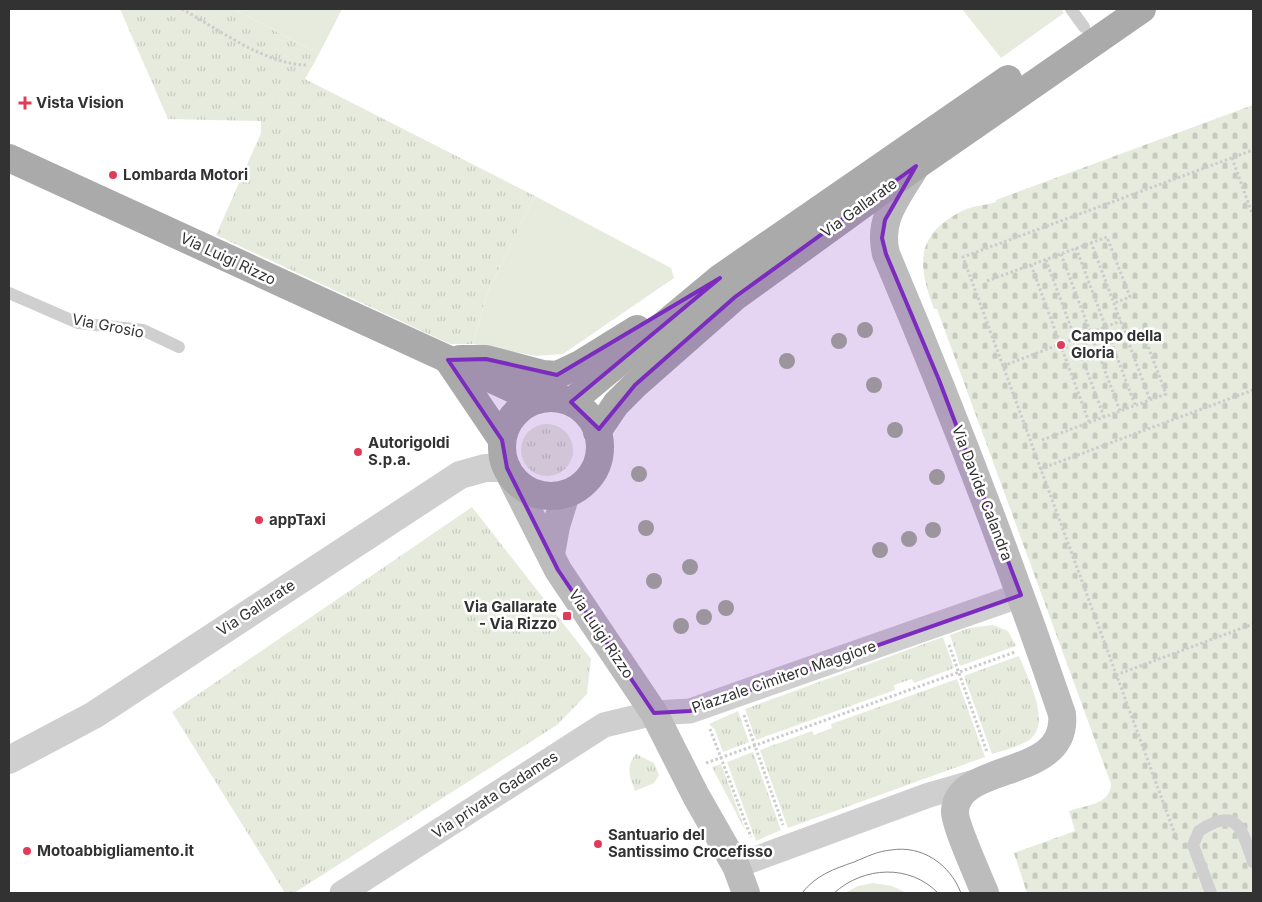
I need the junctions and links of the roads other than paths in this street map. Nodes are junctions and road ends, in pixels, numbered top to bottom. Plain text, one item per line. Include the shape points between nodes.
1 (1110, 9) edge
2 (1142, 9) edge
3 (1078, 18) edge
4 (9, 158) edge
5 (916, 166) junction
6 (720, 278) junction
7 (9, 293) edge
8 (179, 347) dead end
9 (448, 360) junction
10 (537, 400) junction
11 (571, 402) junction
12 (598, 432) junction
13 (502, 440) junction
14 (509, 473) junction
15 (566, 494) junction
16 (551, 554) junction
17 (1020, 595) junction
18 (654, 713) junction
19 (9, 760) edge
20 (978, 782) junction
21 (1253, 862) edge
22 (736, 866) junction
23 (342, 893) edge
24 (746, 893) edge
25 (985, 893) edge
26 (1211, 893) edge

1 - 3 main road, Via Gallarate
2 - 5 main road, Via Gallarate
3 - 6 main road, Via Gallarate
4 - 9 main road, Via Luigi Rizzo
5 - 12 main road, Via Gallarate via 736,297 616,404
5 - 17 main road, Via Davide Calandra via 885,220 882,238
6 - 9 main road via 557,375 486,359
6 - 11 main road, Via Gallarate
7 - 8 lane, Via Grosio via 78,323 143,330
9 - 10 main road, Via Luigi Rizzo
9 - 13 main road
10 - 11 main road via 548,398
10 - 13 main road via 514,415
11 - 12 main road via 583,410
12 - 15 main road via 599,457 595,469 583,484
13 - 14 main road via 502,454
14 - 15 main road via 522,488 536,495
14 - 16 main road, Via Luigi Rizzo
14 - 19 street, Via Gallarate via 485,468 460,475 94,715
15 - 16 main road
16 - 18 main road, Via Luigi Rizzo via 558,570
17 - 18 street, Piazzale Cimitero Maggiore via 690,711
17 - 20 main road, Via Davide Calandra via 1063,722 1056,742 1042,756
18 - 22 main road
18 - 23 street, Via privata Gadames via 604,725
20 - 22 street via 929,795
20 - 25 main road via 960,797 955,810
21 - 26 lane via 1240,827 1235,822 1220,821 1199,831 1194,846
22 - 24 main road

